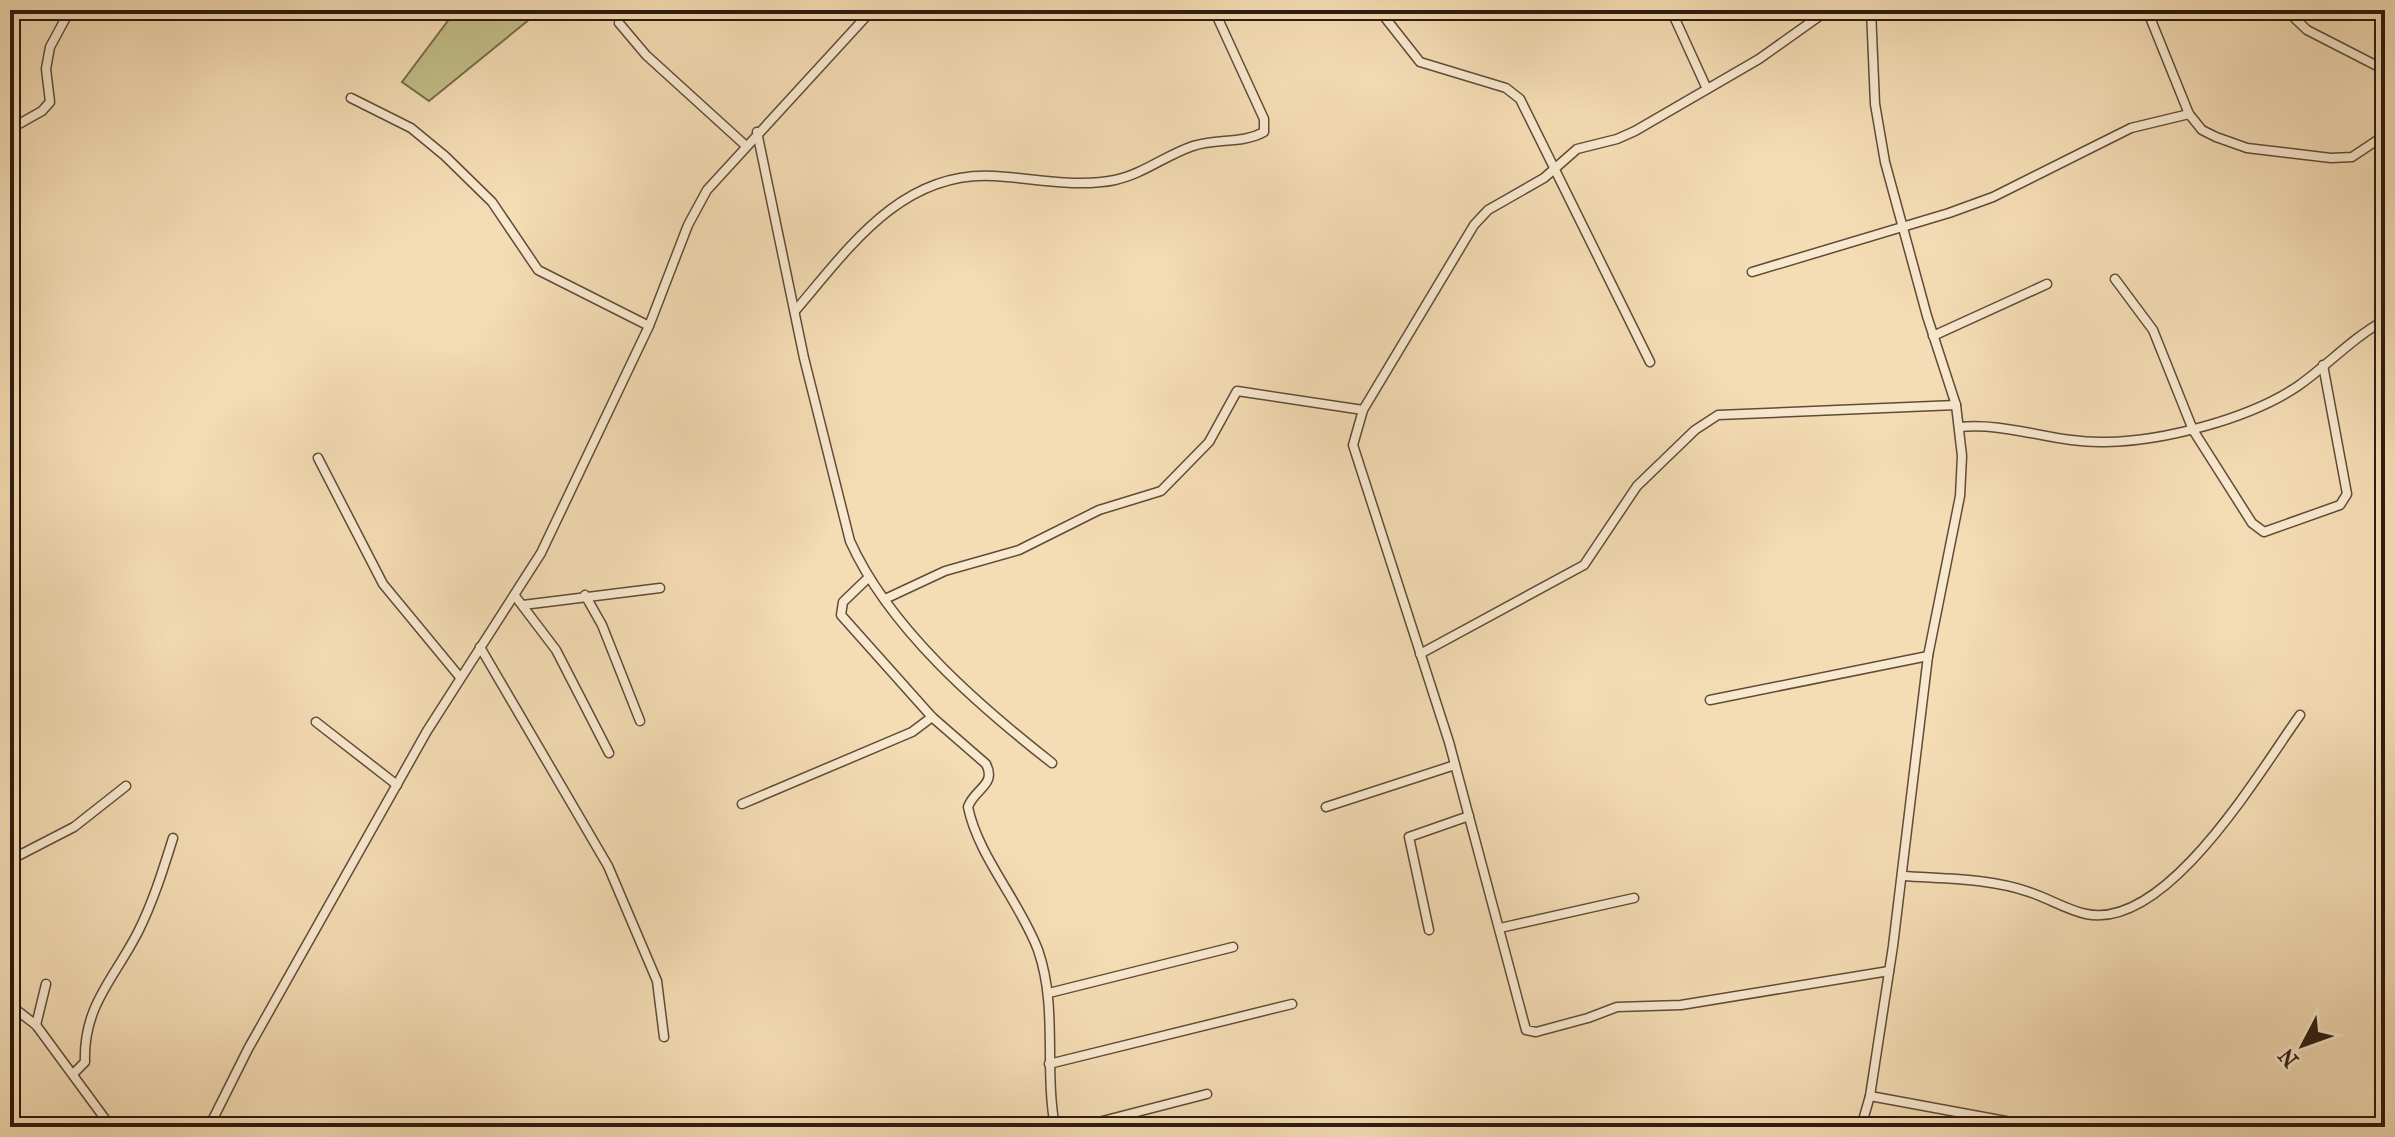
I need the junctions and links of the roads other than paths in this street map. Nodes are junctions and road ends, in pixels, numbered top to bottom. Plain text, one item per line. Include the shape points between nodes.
1 (70, 10) edge
2 (872, 10) edge
3 (1214, 10) edge
4 (1379, 10) edge
5 (1671, 10) edge
6 (1828, 10) edge
7 (1871, 10) edge
8 (2147, 10) edge
9 (2286, 10) edge
10 (619, 23) dead end
11 (2385, 70) edge
12 (1707, 89) junction
13 (351, 98) dead end
14 (2189, 114) junction
15 (10, 129) edge
16 (757, 132) junction
17 (2385, 135) edge
18 (745, 145) junction
19 (1556, 167) junction
20 (1904, 230) junction
21 (1752, 272) dead end
22 (2115, 279) dead end
23 (2047, 284) dead end
24 (795, 311) junction
25 (2385, 320) edge
26 (649, 326) junction
27 (1933, 336) junction
28 (1650, 362) dead end
29 (2323, 365) junction
30 (1956, 405) junction
31 (1363, 410) junction
32 (1960, 427) junction
33 (2193, 430) junction
34 (318, 458) dead end
35 (868, 578) junction
36 (660, 588) dead end
37 (585, 595) junction
38 (515, 596) junction
39 (885, 599) junction
40 (523, 605) junction
41 (480, 647) junction
42 (1420, 654) junction
43 (1928, 656) junction
44 (459, 676) junction
45 (1710, 700) dead end
46 (2300, 715) dead end
47 (932, 717) junction
48 (640, 721) dead end
49 (316, 722) dead end
50 (609, 753) dead end
51 (1052, 763) dead end
52 (1455, 765) junction
53 (397, 785) junction
54 (126, 786) dead end
55 (742, 804) dead end
56 (1326, 807) dead end
57 (1469, 816) junction
58 (173, 838) dead end
59 (10, 860) edge
60 (1903, 876) junction
61 (1634, 898) dead end
62 (1500, 928) junction
63 (1429, 930) dead end
64 (1233, 947) dead end
65 (1889, 971) junction
66 (46, 984) dead end
67 (1049, 993) junction
68 (1292, 1004) dead end
69 (10, 1005) edge
70 (14, 1016) edge
71 (36, 1025) junction
72 (664, 1037) dead end
73 (1049, 1064) junction
74 (74, 1073) junction
75 (1207, 1094) dead end
76 (1870, 1096) junction
77 (111, 1127) edge
78 (209, 1127) edge
79 (1055, 1127) edge
80 (1079, 1127) edge
81 (1861, 1127) edge
82 (2134, 1127) edge

1 - 15 street via 50,47 50,102
2 - 16 street
3 - 24 street via 1264,119 1264,132 1191,146 1114,180 979,176 939,183 891,206
4 - 19 street via 1420,62 1506,88 1520,99
5 - 12 street
6 - 12 street
7 - 20 street via 1875,104
8 - 14 street
9 - 11 street via 2307,30
10 - 18 street via 646,55
12 - 19 street via 1617,139 1577,149
13 - 26 street via 411,128 445,156 492,202 538,270
14 - 17 street via 2216,137 2298,156 2352,157
14 - 20 street via 2131,128 1993,197
16 - 18 street
16 - 24 street
18 - 26 street via 707,190 688,225
19 - 28 street
19 - 31 street via 1488,210 1474,225
20 - 21 street
20 - 27 street
22 - 33 street via 2153,330
23 - 27 street
24 - 35 street via 850,541
25 - 29 street
26 - 38 street via 561,515
27 - 30 street
29 - 33 street via 2281,395
29 - 33 street via 2346,483 2340,505 2279,529 2259,530
30 - 32 street
30 - 42 street via 1718,415 1637,486 1584,565
31 - 39 street via 1237,391 1209,442 1161,491 1099,510 1019,550 945,571
31 - 42 street via 1353,445 1355,460
32 - 33 street via 1983,424 2102,442
32 - 43 street via 1960,496
34 - 44 street via 383,584
35 - 39 street
35 - 47 street via 843,602 841,615
36 - 37 street
37 - 40 street
37 - 48 street
38 - 40 street
38 - 41 street
39 - 51 street via 965,693
40 - 50 street via 556,650
41 - 44 street
41 - 72 street via 608,866 657,981
42 - 52 street
43 - 45 street
43 - 60 street
44 - 53 street
46 - 60 street via 2194,861 2134,907 2109,915 2086,914 1993,882
47 - 55 street via 912,732
47 - 67 street via 991,773 970,800 969,813 1020,908
49 - 53 street
52 - 56 street
52 - 57 street
53 - 78 street
54 - 59 street via 74,827
57 - 62 street
57 - 63 street via 1409,837
58 - 74 street via 138,932 100,994 84,1033 85,1062
60 - 65 street
61 - 62 street
62 - 65 street via 1522,1022 1526,1030 1536,1032 1617,1007 1681,1005
64 - 67 street
65 - 76 street
66 - 71 street
67 - 73 street
68 - 73 street
69 - 70 street
70 - 71 street
71 - 74 street
73 - 79 street
74 - 77 street
75 - 80 street
76 - 81 street
76 - 82 street via 2011,1122

